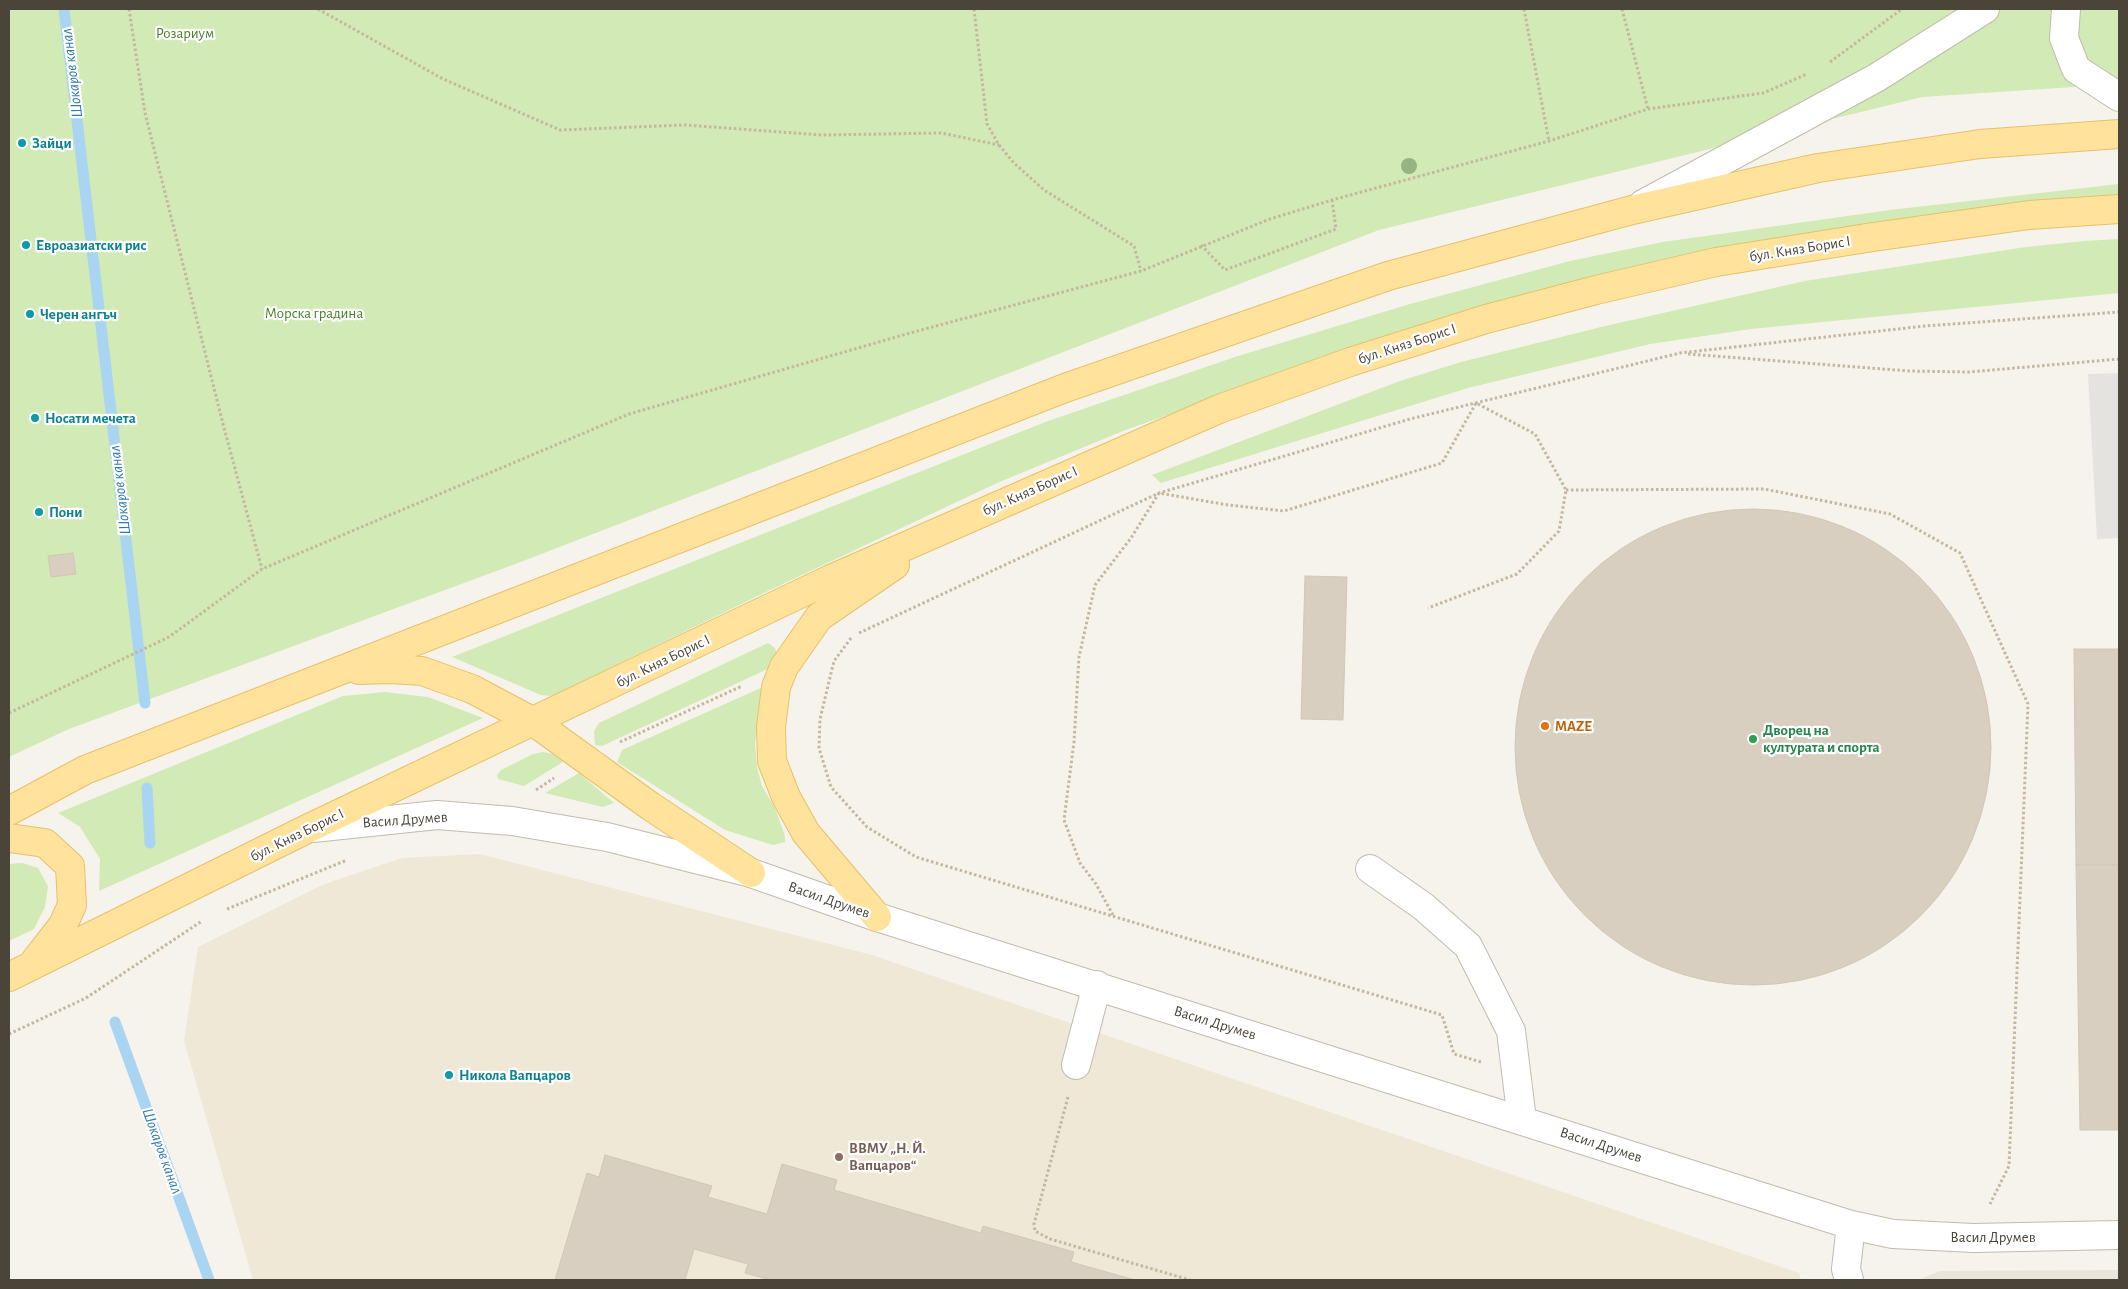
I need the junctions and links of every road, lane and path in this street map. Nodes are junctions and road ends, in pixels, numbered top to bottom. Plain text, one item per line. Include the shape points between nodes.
1 (129, 9) edge
2 (318, 9) edge
3 (974, 9) edge
4 (1524, 9) edge
5 (1622, 9) edge
6 (1902, 9) edge
7 (1985, 9) edge
8 (2066, 9) edge
9 (1823, 67) dead end
10 (1815, 71) dead end
11 (2119, 97) edge
12 (1648, 110) junction
13 (2119, 134) edge
14 (1549, 141) junction
15 (999, 145) junction
16 (1332, 200) junction
17 (2119, 209) edge
18 (1632, 210) junction
19 (1201, 245) junction
20 (1141, 271) junction
21 (2119, 312) edge
22 (1680, 353) junction
23 (2119, 359) edge
24 (1476, 403) junction
25 (1566, 490) junction
26 (1159, 493) junction
27 (949, 526) junction
28 (262, 568) junction
29 (1428, 608) dead end
30 (852, 636) junction
31 (845, 640) dead end
32 (784, 667) junction
33 (338, 672) junction
34 (9, 713) edge
35 (534, 722) junction
36 (586, 758) junction
37 (9, 811) edge
38 (490, 819) junction
39 (309, 828) junction
40 (9, 838) edge
41 (354, 858) dead end
42 (1370, 869) dead end
43 (751, 874) junction
44 (226, 910) dead end
45 (1114, 915) junction
46 (207, 917) dead end
47 (877, 917) junction
48 (20, 972) edge
49 (1097, 986) junction
50 (9, 1034) edge
51 (1076, 1065) joint
52 (1518, 1072) junction
53 (1522, 1120) junction
54 (1851, 1224) junction
55 (2119, 1235) edge
56 (1973, 1238) junction
57 (1190, 1280) edge
58 (1849, 1280) edge

1 - 28 path via 145,113
2 - 15 path via 443,79 560,130 685,125 822,135 941,133
3 - 15 path via 986,124
4 - 14 path
5 - 12 path
6 - 9 path
7 - 18 street via 1876,78
8 - 11 street via 2064,38 2076,69
10 - 12 path via 1764,93
12 - 14 path
13 - 18 main road via 1980,144 1818,168
14 - 16 path
15 - 20 path via 1044,190 1134,246
16 - 19 path
16 - 19 path via 1336,230 1225,270
17 - 27 main road, бул. Княз Борис I via 2020,217 1716,262 1486,319 1350,362 1219,409
18 - 33 main road via 1388,276 1065,388
19 - 20 path
20 - 28 path via 629,414
21 - 22 path via 1925,326
22 - 23 path via 1909,371 1969,372
22 - 24 path
24 - 25 path via 1535,434
24 - 26 path via 1353,435
24 - 26 path via 1442,463 1284,511
25 - 29 path via 1559,531 1516,574
25 - 56 path via 1764,489 1890,514 1960,554 2028,704 2009,1166
26 - 30 path
26 - 45 path via 1131,538 1095,585 1079,657 1074,742 1064,820 1080,863
27 - 32 main road via 819,617
27 - 35 main road, бул. Княз Борис I via 833,578
28 - 34 path via 169,637
30 - 31 path
30 - 45 path via 834,661 820,719 819,748 831,787 866,827 916,857
32 - 36 path
32 - 47 main road via 776,687 771,727 772,762 806,833
33 - 35 main road via 422,671 472,689
33 - 37 main road via 85,770
35 - 36 main road
35 - 39 main road, бул. Княз Борис I
36 - 38 path
36 - 43 main road
38 - 39 street, Васил Друмев via 437,815
38 - 43 street, Васил Друмев via 607,836
39 - 48 main road, бул. Княз Борис I
40 - 48 main road via 46,843 70,866 72,905 63,925
41 - 44 path
42 - 52 street via 1424,907 1468,946 1511,1031
43 - 47 street, Васил Друмев
45 - 52 path via 1442,1015 1454,1054
46 - 50 path via 86,998
47 - 49 street, Васил Друмев
49 - 51 street
49 - 53 street, Васил Друмев
51 - 57 path via 1034,1224 1036,1231 1050,1239
52 - 53 street
53 - 54 street, Васил Друмев
54 - 56 street, Васил Друмев via 1893,1234
54 - 58 street via 1846,1269
55 - 56 street, Васил Друмев

